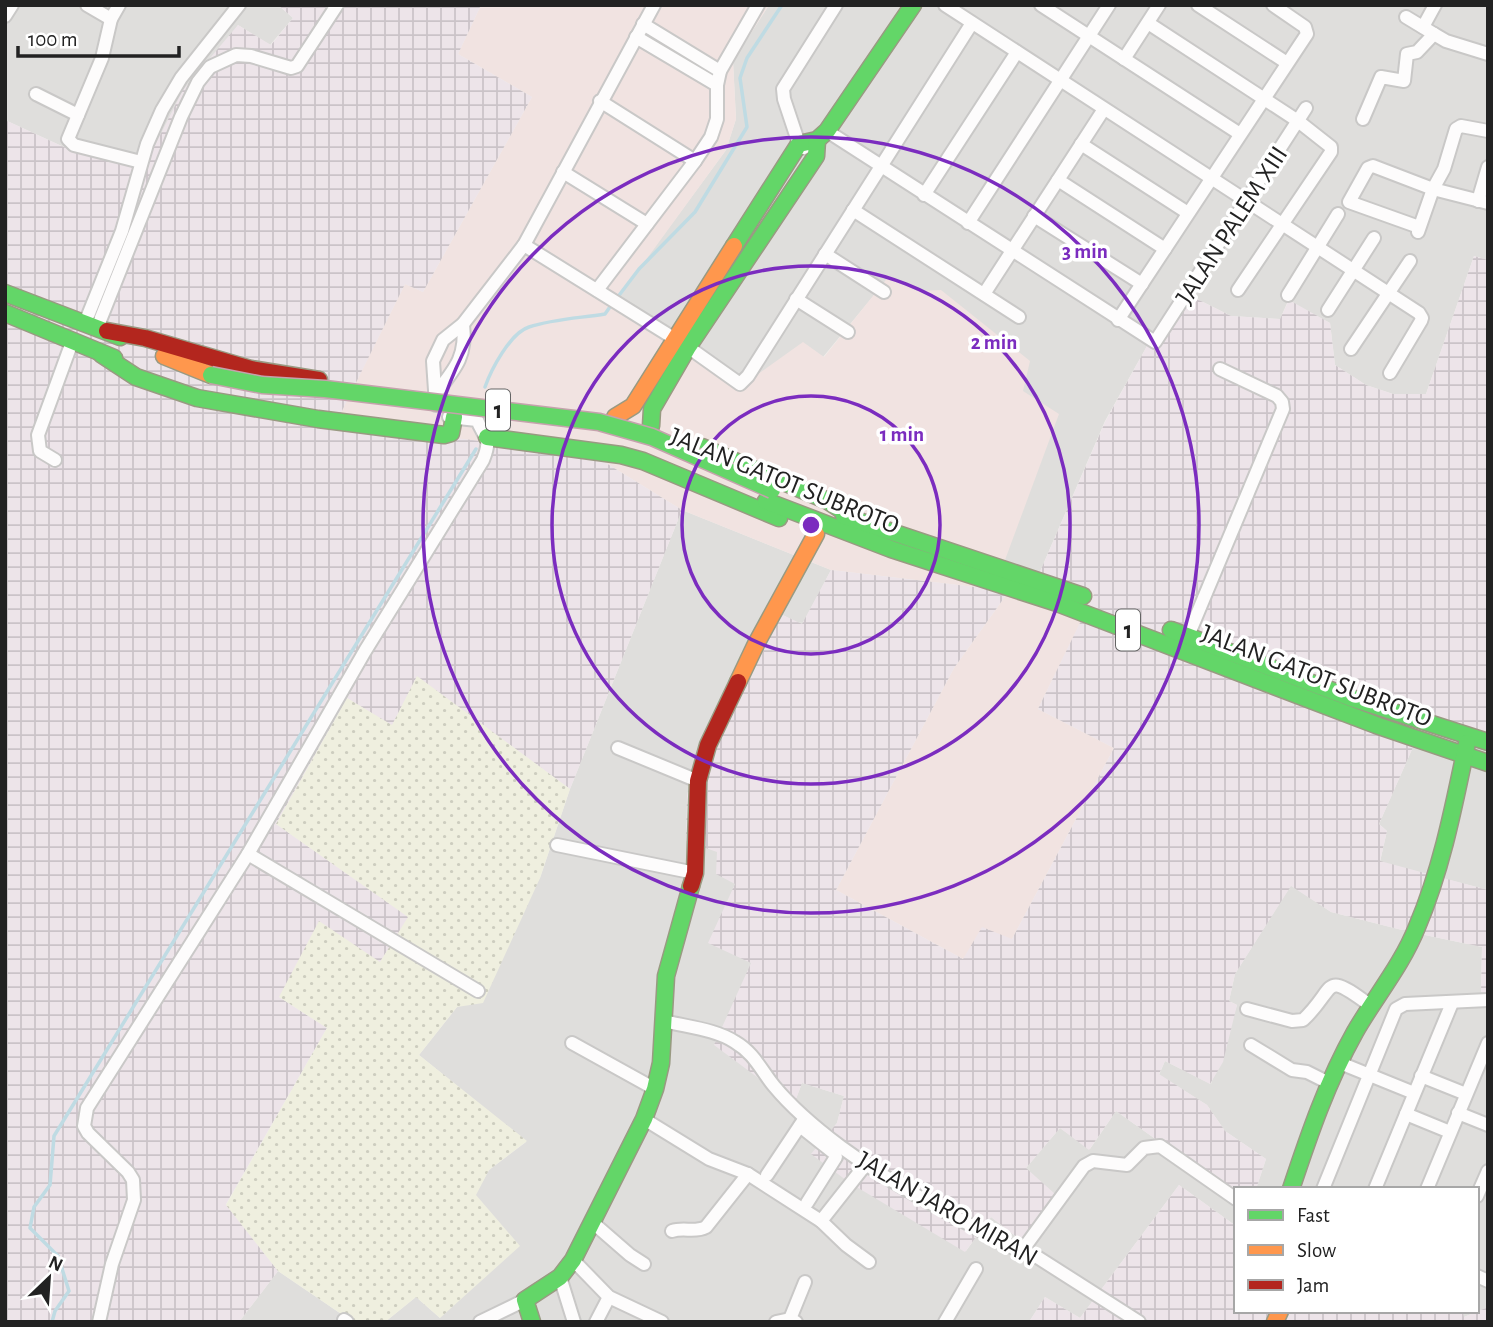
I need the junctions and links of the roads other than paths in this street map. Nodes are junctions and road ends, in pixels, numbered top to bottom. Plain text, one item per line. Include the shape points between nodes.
1 (12, 5) edge
2 (88, 5) edge
3 (119, 5) edge
4 (239, 5) edge
5 (337, 5) edge
6 (654, 5) edge
7 (758, 5) edge
8 (836, 5) edge
9 (913, 5) edge
10 (945, 5) edge
11 (1109, 5) edge
12 (1159, 5) edge
13 (1198, 5) edge
14 (1273, 5) edge
15 (1435, 5) edge
16 (1045, 6) edge
17 (5, 16) edge
18 (1406, 17) dead end
19 (110, 19) junction
20 (972, 23) junction
21 (1148, 23) junction
22 (643, 24) junction
23 (1429, 31) junction
24 (636, 37) junction
25 (1089, 37) junction
26 (1017, 52) junction
27 (1488, 54) edge
28 (1124, 59) junction
29 (1286, 63) junction
30 (720, 71) junction
31 (1060, 80) junction
32 (717, 85) junction
33 (36, 94) dead end
34 (1263, 99) junction
35 (600, 101) junction
36 (1306, 108) dead end
37 (1104, 109) junction
38 (78, 115) junction
39 (1363, 119) dead end
40 (1298, 121) junction
41 (1488, 131) edge
42 (1240, 134) junction
43 (820, 142) junction
44 (800, 144) junction
45 (1081, 144) junction
46 (695, 161) junction
47 (141, 162) junction
48 (881, 167) junction
49 (1488, 167) edge
50 (563, 172) junction
51 (1211, 178) junction
52 (1058, 180) junction
53 (1433, 189) junction
54 (924, 195) junction
55 (1246, 201) junction
56 (1483, 202) edge
57 (853, 210) junction
58 (1188, 213) junction
59 (1338, 214) dead end
60 (1034, 216) junction
61 (968, 223) junction
62 (647, 224) junction
63 (1283, 225) junction
64 (1374, 237) dead end
65 (524, 245) junction
66 (1317, 247) junction
67 (1165, 248) junction
68 (1012, 251) junction
69 (825, 254) junction
70 (1410, 261) dead end
71 (1353, 271) junction
72 (1142, 284) junction
73 (1238, 290) dead end
74 (884, 292) dead end
75 (5, 293) edge
76 (601, 293) junction
77 (1388, 293) junction
78 (984, 294) junction
79 (1288, 295) dead end
80 (796, 299) junction
81 (1328, 310) dead end
82 (6, 316) edge
83 (1019, 317) dead end
84 (1118, 320) junction
85 (463, 324) junction
86 (96, 327) junction
87 (848, 332) dead end
88 (72, 342) junction
89 (682, 343) junction
90 (1351, 349) dead end
91 (102, 354) junction
92 (1220, 369) dead end
93 (1390, 373) dead end
94 (209, 382) junction
95 (435, 395) junction
96 (499, 403) junction
97 (615, 417) junction
98 (454, 418) junction
99 (477, 420) junction
100 (651, 426) junction
101 (487, 437) junction
102 (55, 460) dead end
103 (854, 527) junction
104 (816, 534) junction
105 (1188, 636) junction
106 (1469, 736) junction
107 (1488, 742) edge
108 (618, 748) dead end
109 (1465, 756) junction
110 (1488, 763) edge
111 (698, 781) junction
112 (557, 845) dead end
113 (248, 854) junction
114 (695, 873) junction
115 (478, 991) dead end
116 (1488, 1000) edge
117 (1452, 1003) junction
118 (1371, 1006) junction
119 (1247, 1009) dead end
120 (664, 1021) junction
121 (572, 1043) dead end
122 (1488, 1043) edge
123 (1251, 1045) dead end
124 (1340, 1063) junction
125 (1368, 1075) junction
126 (1422, 1076) junction
127 (1329, 1083) junction
128 (655, 1090) junction
129 (1414, 1093) junction
130 (1466, 1094) junction
131 (1458, 1113) junction
132 (1406, 1114) junction
133 (644, 1119) junction
134 (803, 1122) junction
135 (1488, 1125) edge
136 (1450, 1132) junction
137 (866, 1164) junction
138 (1487, 1172) edge
139 (748, 1174) junction
140 (767, 1175) dead end
141 (1292, 1187) edge
142 (1323, 1187) edge
143 (1376, 1187) edge
144 (1428, 1187) edge
145 (1479, 1191) edge
146 (1234, 1198) edge
147 (807, 1203) dead end
148 (821, 1221) junction
149 (592, 1222) junction
150 (672, 1231) dead end
151 (1021, 1252) junction
152 (573, 1260) junction
153 (869, 1262) dead end
154 (644, 1264) dead end
155 (976, 1269) dead end
156 (560, 1277) junction
157 (805, 1282) dead end
158 (609, 1297) junction
159 (525, 1300) junction
160 (793, 1320) edge
161 (99, 1322) edge
162 (480, 1322) edge
163 (532, 1322) edge
164 (574, 1322) edge
165 (596, 1322) edge
166 (662, 1322) edge
167 (776, 1322) edge
168 (945, 1322) edge
169 (1139, 1322) edge

1 - 17 street
2 - 19 street
3 - 19 street
4 - 47 street via 171,92
5 - 86 street via 297,66 236,55 210,67 198,82
6 - 22 street
7 - 30 street
8 - 44 street via 783,89
9 - 43 main road
10 - 20 street
11 - 25 street
12 - 21 street
13 - 29 street
14 - 29 street via 1308,30
15 - 23 street
16 - 25 street
18 - 23 street
19 - 38 street via 102,58
20 - 26 street
20 - 48 street
21 - 28 street
21 - 34 street
22 - 24 street
22 - 30 street
23 - 27 street
23 - 39 street via 1417,52 1406,56 1404,81 1381,77
24 - 32 street
24 - 35 street
25 - 28 street
25 - 31 street
26 - 31 street
26 - 54 street
28 - 42 street
29 - 34 street
30 - 32 street
31 - 37 street
31 - 61 street
32 - 46 street via 717,119
33 - 38 street
34 - 40 street
34 - 42 street
35 - 46 street
35 - 50 street
36 - 40 street, JALAN PALEM XIII
37 - 45 street
37 - 51 street
38 - 47 street via 70,142
40 - 55 street, JALAN PALEM XIII
40 - 63 street via 1332,150
41 - 53 street via 1458,127
42 - 51 street
43 - 44 main road
43 - 48 street
43 - 89 main road
44 - 89 main road
45 - 52 street
45 - 58 street
46 - 62 street
47 - 86 street
48 - 54 street
48 - 57 street
49 - 56 street
50 - 62 street
50 - 65 street
51 - 55 street
51 - 58 street
52 - 60 street
52 - 67 street
53 - 53 street via 1373,166 1349,202 1418,230
53 - 56 street
54 - 61 street
55 - 63 street
55 - 84 street, JALAN PALEM XIII via 1156,342
57 - 69 street
57 - 78 street
58 - 67 street
59 - 66 street
60 - 68 street
60 - 72 street
61 - 68 street
62 - 76 street
63 - 66 street
63 - 73 street
64 - 71 street
65 - 76 street
65 - 85 street
66 - 71 street
66 - 79 street
67 - 72 street
68 - 78 street
68 - 84 street
69 - 74 street
69 - 80 street
70 - 77 street
71 - 77 street
71 - 81 street
72 - 84 street
75 - 86 main road, JALAN GATOT SUBROTO / 1
76 - 89 street
77 - 90 street
77 - 93 street via 1422,317
78 - 83 street
80 - 87 street
80 - 89 street via 740,384
82 - 88 main road, JALAN GATOT SUBROTO / 1
85 - 95 street via 465,343 454,370
85 - 95 street via 443,340 433,361
86 - 94 main road, JALAN GATOT SUBROTO / 1
86 - 95 main road via 251,369
88 - 91 main road, JALAN GATOT SUBROTO / 1
88 - 102 street via 38,435 40,451
89 - 97 main road via 633,406
89 - 100 main road via 652,409
91 - 94 main road, JALAN GATOT SUBROTO / 1
91 - 98 main road via 136,377 197,398 444,435 451,433
92 - 105 street via 1277,396 1283,409
94 - 103 main road, JALAN GATOT SUBROTO / 1 via 257,398 611,440
95 - 96 main road
95 - 98 street via 436,406
96 - 97 main road
96 - 99 main road via 480,409
97 - 100 main road
98 - 99 street
99 - 101 street
100 - 103 main road via 828,501
101 - 104 main road via 643,461
101 - 113 street via 483,460 365,651
103 - 104 main road
103 - 105 main road, JALAN GATOT SUBROTO / 1 via 1055,586
103 - 109 main road, JALAN GATOT SUBROTO / 1
104 - 111 main road via 723,712
105 - 106 main road, JALAN GATOT SUBROTO / 1 via 1354,699
106 - 107 main road, JALAN GATOT SUBROTO / 1
106 - 109 main road
108 - 111 street
109 - 110 main road, JALAN GATOT SUBROTO / 1
109 - 118 main road via 1447,839 1417,928
111 - 114 main road
112 - 114 street
113 - 115 street
113 - 161 street via 87,1108 84,1126 88,1133 128,1172 135,1190
114 - 120 main road via 666,976
116 - 117 street
117 - 125 street via 1405,1004 1396,1009
117 - 126 street
118 - 119 street via 1339,984 1329,988 1303,1020
118 - 124 main road
120 - 128 main road
120 - 134 street, JALAN JARO MIRAN via 736,1042 750,1053
121 - 128 street
122 - 130 street
123 - 127 street via 1292,1070
124 - 125 street
124 - 127 main road
125 - 129 street
125 - 142 street
126 - 129 street
126 - 130 street
127 - 141 main road
128 - 133 main road
129 - 132 street
130 - 131 street
131 - 135 street
131 - 136 street
132 - 136 street
132 - 143 street
133 - 139 street via 709,1159
133 - 149 main road
134 - 137 street, JALAN JARO MIRAN
134 - 140 street
134 - 147 street via 836,1157
136 - 144 street
137 - 148 street
137 - 151 street, JALAN JARO MIRAN
138 - 145 street
139 - 148 street
139 - 150 street via 706,1227
146 - 151 street via 1160,1146 1144,1148 1127,1166 1093,1161 1084,1166
148 - 153 street
149 - 152 main road
149 - 154 street
151 - 169 street, JALAN JARO MIRAN via 1034,1255
152 - 156 main road
152 - 158 street
155 - 168 street
156 - 159 main road
156 - 164 street
157 - 160 street
158 - 165 street
158 - 166 street
159 - 162 street
159 - 163 main road
160 - 167 street

